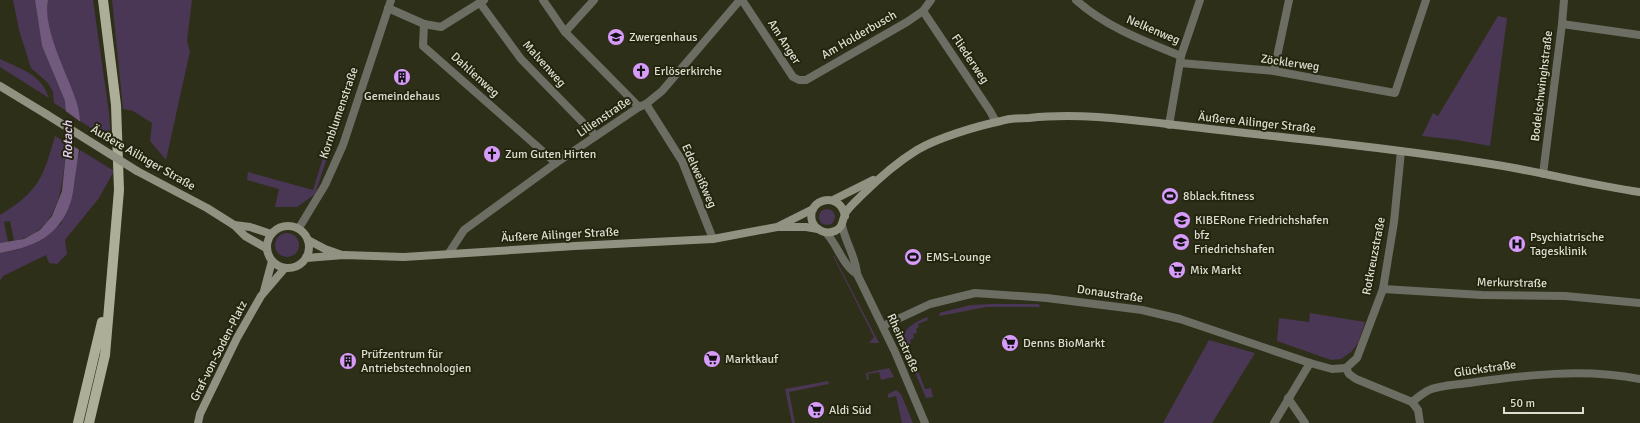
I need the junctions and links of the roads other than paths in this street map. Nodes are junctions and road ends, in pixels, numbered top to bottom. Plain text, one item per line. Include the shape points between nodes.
1 (103, 0) edge
2 (391, 0) edge
3 (543, 0) edge
4 (594, 0) edge
5 (741, 0) edge
6 (931, 0) edge
7 (1076, 0) edge
8 (1200, 0) edge
9 (1289, 0) edge
10 (1426, 0) edge
11 (1564, 0) edge
12 (482, 1) edge
13 (388, 8) junction
14 (923, 11) junction
15 (424, 24) junction
16 (1562, 24) junction
17 (565, 32) junction
18 (1640, 36) edge
19 (1181, 60) junction
20 (1274, 72) junction
21 (793, 77) joint
22 (0, 86) edge
23 (642, 106) junction
24 (996, 122) junction
25 (1169, 125) junction
26 (596, 136) junction
27 (1400, 151) junction
28 (556, 163) junction
29 (1543, 174) junction
30 (881, 176) junction
31 (1640, 192) edge
32 (833, 200) junction
33 (813, 209) junction
34 (845, 216) junction
35 (234, 225) junction
36 (842, 225) junction
37 (777, 226) junction
38 (298, 228) junction
39 (818, 229) junction
40 (826, 233) junction
41 (271, 234) junction
42 (712, 239) junction
43 (308, 240) junction
44 (266, 248) junction
45 (449, 253) junction
46 (344, 255) junction
47 (306, 258) junction
48 (272, 261) junction
49 (285, 268) junction
50 (856, 274) junction
51 (1383, 289) junction
52 (110, 290) junction
53 (264, 292) junction
54 (1640, 303) edge
55 (883, 326) junction
56 (1310, 363) junction
57 (1346, 368) junction
58 (1640, 379) edge
59 (1288, 398) junction
60 (1412, 402) junction
61 (78, 423) edge
62 (90, 423) edge
63 (198, 423) edge
64 (925, 423) edge
65 (1274, 423) edge
66 (1305, 423) edge
67 (1420, 423) edge

1 - 52 main road via 116,105 119,190
2 - 13 street, Kornblumenstraße
3 - 17 street, Edelweißweg
4 - 17 street
5 - 21 street, Am Anger
5 - 23 street, Lilienstraße via 662,91
6 - 14 street, Am Holderbusch
7 - 19 street, Nelkenweg via 1126,33
8 - 19 street
9 - 20 street
10 - 20 street, Zöcklerweg via 1395,93
11 - 16 street, Bodelschwinghstraße
12 - 15 street via 441,27
12 - 26 street, Malvenweg via 521,59
13 - 15 street
13 - 38 street, Kornblumenstraße via 343,145 325,185
14 - 21 street, Am Holderbusch via 806,80
14 - 24 street, Fliederweg
15 - 28 street, Dahlienweg via 423,46
16 - 18 street
16 - 29 street, Bodelschwinghstraße
17 - 23 street, Edelweißweg
19 - 20 street, Zöcklerweg
19 - 25 street
22 - 35 main road, Äußere Ailinger Straße, bridge via 136,171
23 - 26 street, Lilienstraße
23 - 42 street, Edelweißweg via 682,161
24 - 25 main road, Äußere Ailinger Straße via 1049,116 1110,118
24 - 30 main road, Äußere Ailinger Straße via 944,138 918,150
25 - 27 main road, Äußere Ailinger Straße
26 - 28 street, Lilienstraße
27 - 29 main road, Äußere Ailinger Straße
27 - 51 street, Rotkreuzstraße via 1394,222
28 - 45 street, Lilienstraße via 464,230
29 - 31 main road, Äußere Ailinger Straße
30 - 32 main road
30 - 34 main road via 847,210
32 - 33 main road via 824,200
32 - 34 main road via 841,206
33 - 37 main road, Äußere Ailinger Straße
33 - 39 main road via 812,220
34 - 36 main road
35 - 41 main road, Äußere Ailinger Straße
35 - 44 main road, Äußere Ailinger Straße via 245,236
36 - 40 main road via 835,231
36 - 50 street, Rheinstraße via 856,266
37 - 39 main road, Äußere Ailinger Straße
37 - 42 main road, Äußere Ailinger Straße
38 - 41 main road via 284,226
38 - 43 main road
39 - 40 main road
40 - 50 street, Rheinstraße via 850,270
41 - 44 main road
42 - 45 main road, Äußere Ailinger Straße
43 - 46 main road, Äußere Ailinger Straße
43 - 47 main road
44 - 48 main road
45 - 46 main road, Äußere Ailinger Straße via 404,257
46 - 47 main road, Äußere Ailinger Straße
47 - 49 main road via 296,266
48 - 49 main road
48 - 53 main road, Graf-von-Soden-Platz
49 - 53 main road, Graf-von-Soden-Platz
50 - 55 street, Rheinstraße
51 - 54 street, Merkurstraße via 1482,295 1564,296
51 - 57 street, Rotkreuzstraße via 1357,358
52 - 61 main road
52 - 62 main road via 105,355
53 - 63 main road, Graf-von-Soden-Platz via 237,338
55 - 56 street, Donaustraße via 930,304 975,293 1047,298 1142,310 1180,319
55 - 64 street, Rheinstraße
56 - 57 street, Donaustraße via 1332,369
56 - 59 street
57 - 60 street via 1356,379
58 - 60 street, Glückstraße via 1616,375 1517,377 1428,391
59 - 65 street
59 - 66 street
60 - 67 street via 1418,410

